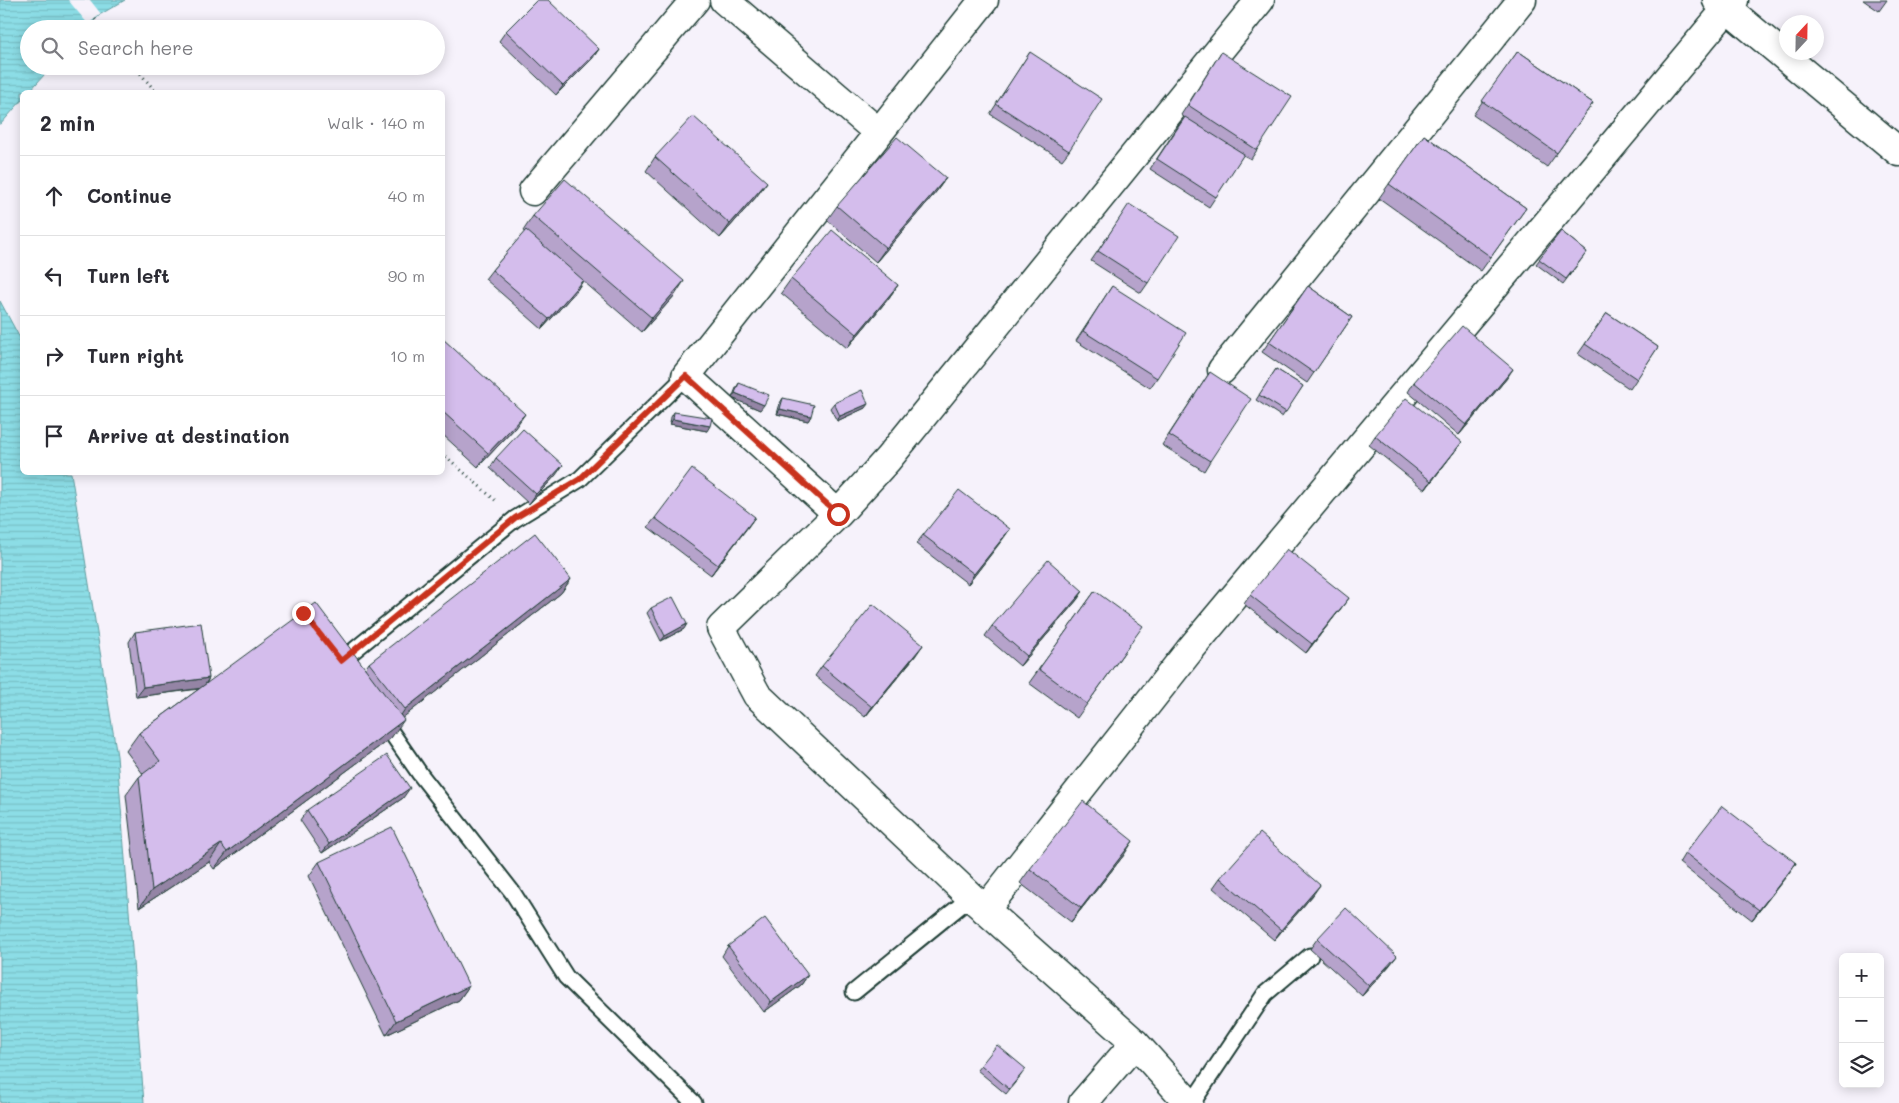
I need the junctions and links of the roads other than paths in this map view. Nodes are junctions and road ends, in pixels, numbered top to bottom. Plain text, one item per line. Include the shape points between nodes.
1 (695, 0) edge
2 (724, 0) edge
3 (984, 0) edge
4 (1260, 0) edge
5 (1522, 0) edge
6 (1726, 3) edge
7 (878, 132) junction
8 (1899, 152) edge
9 (533, 191) dead end
10 (1222, 370) dead end
11 (686, 376) junction
12 (838, 514) junction
13 (330, 648) edge
14 (375, 710) edge
15 (978, 904) junction
16 (1310, 956) dead end
17 (854, 992) dead end
18 (1136, 1044) junction
19 (694, 1103) edge
20 (1083, 1103) edge
21 (1191, 1103) edge

1 - 9 street
2 - 7 street
3 - 7 street
4 - 12 street via 888,459
5 - 10 street
6 - 8 street
6 - 15 street
7 - 11 street
11 - 12 street
11 - 13 lane via 580,479 515,518 344,665
12 - 15 street via 721,628 757,696
14 - 19 lane via 420,774 513,893 566,977
15 - 17 lane
15 - 18 street
16 - 21 lane via 1265,994
18 - 20 street
18 - 21 street

